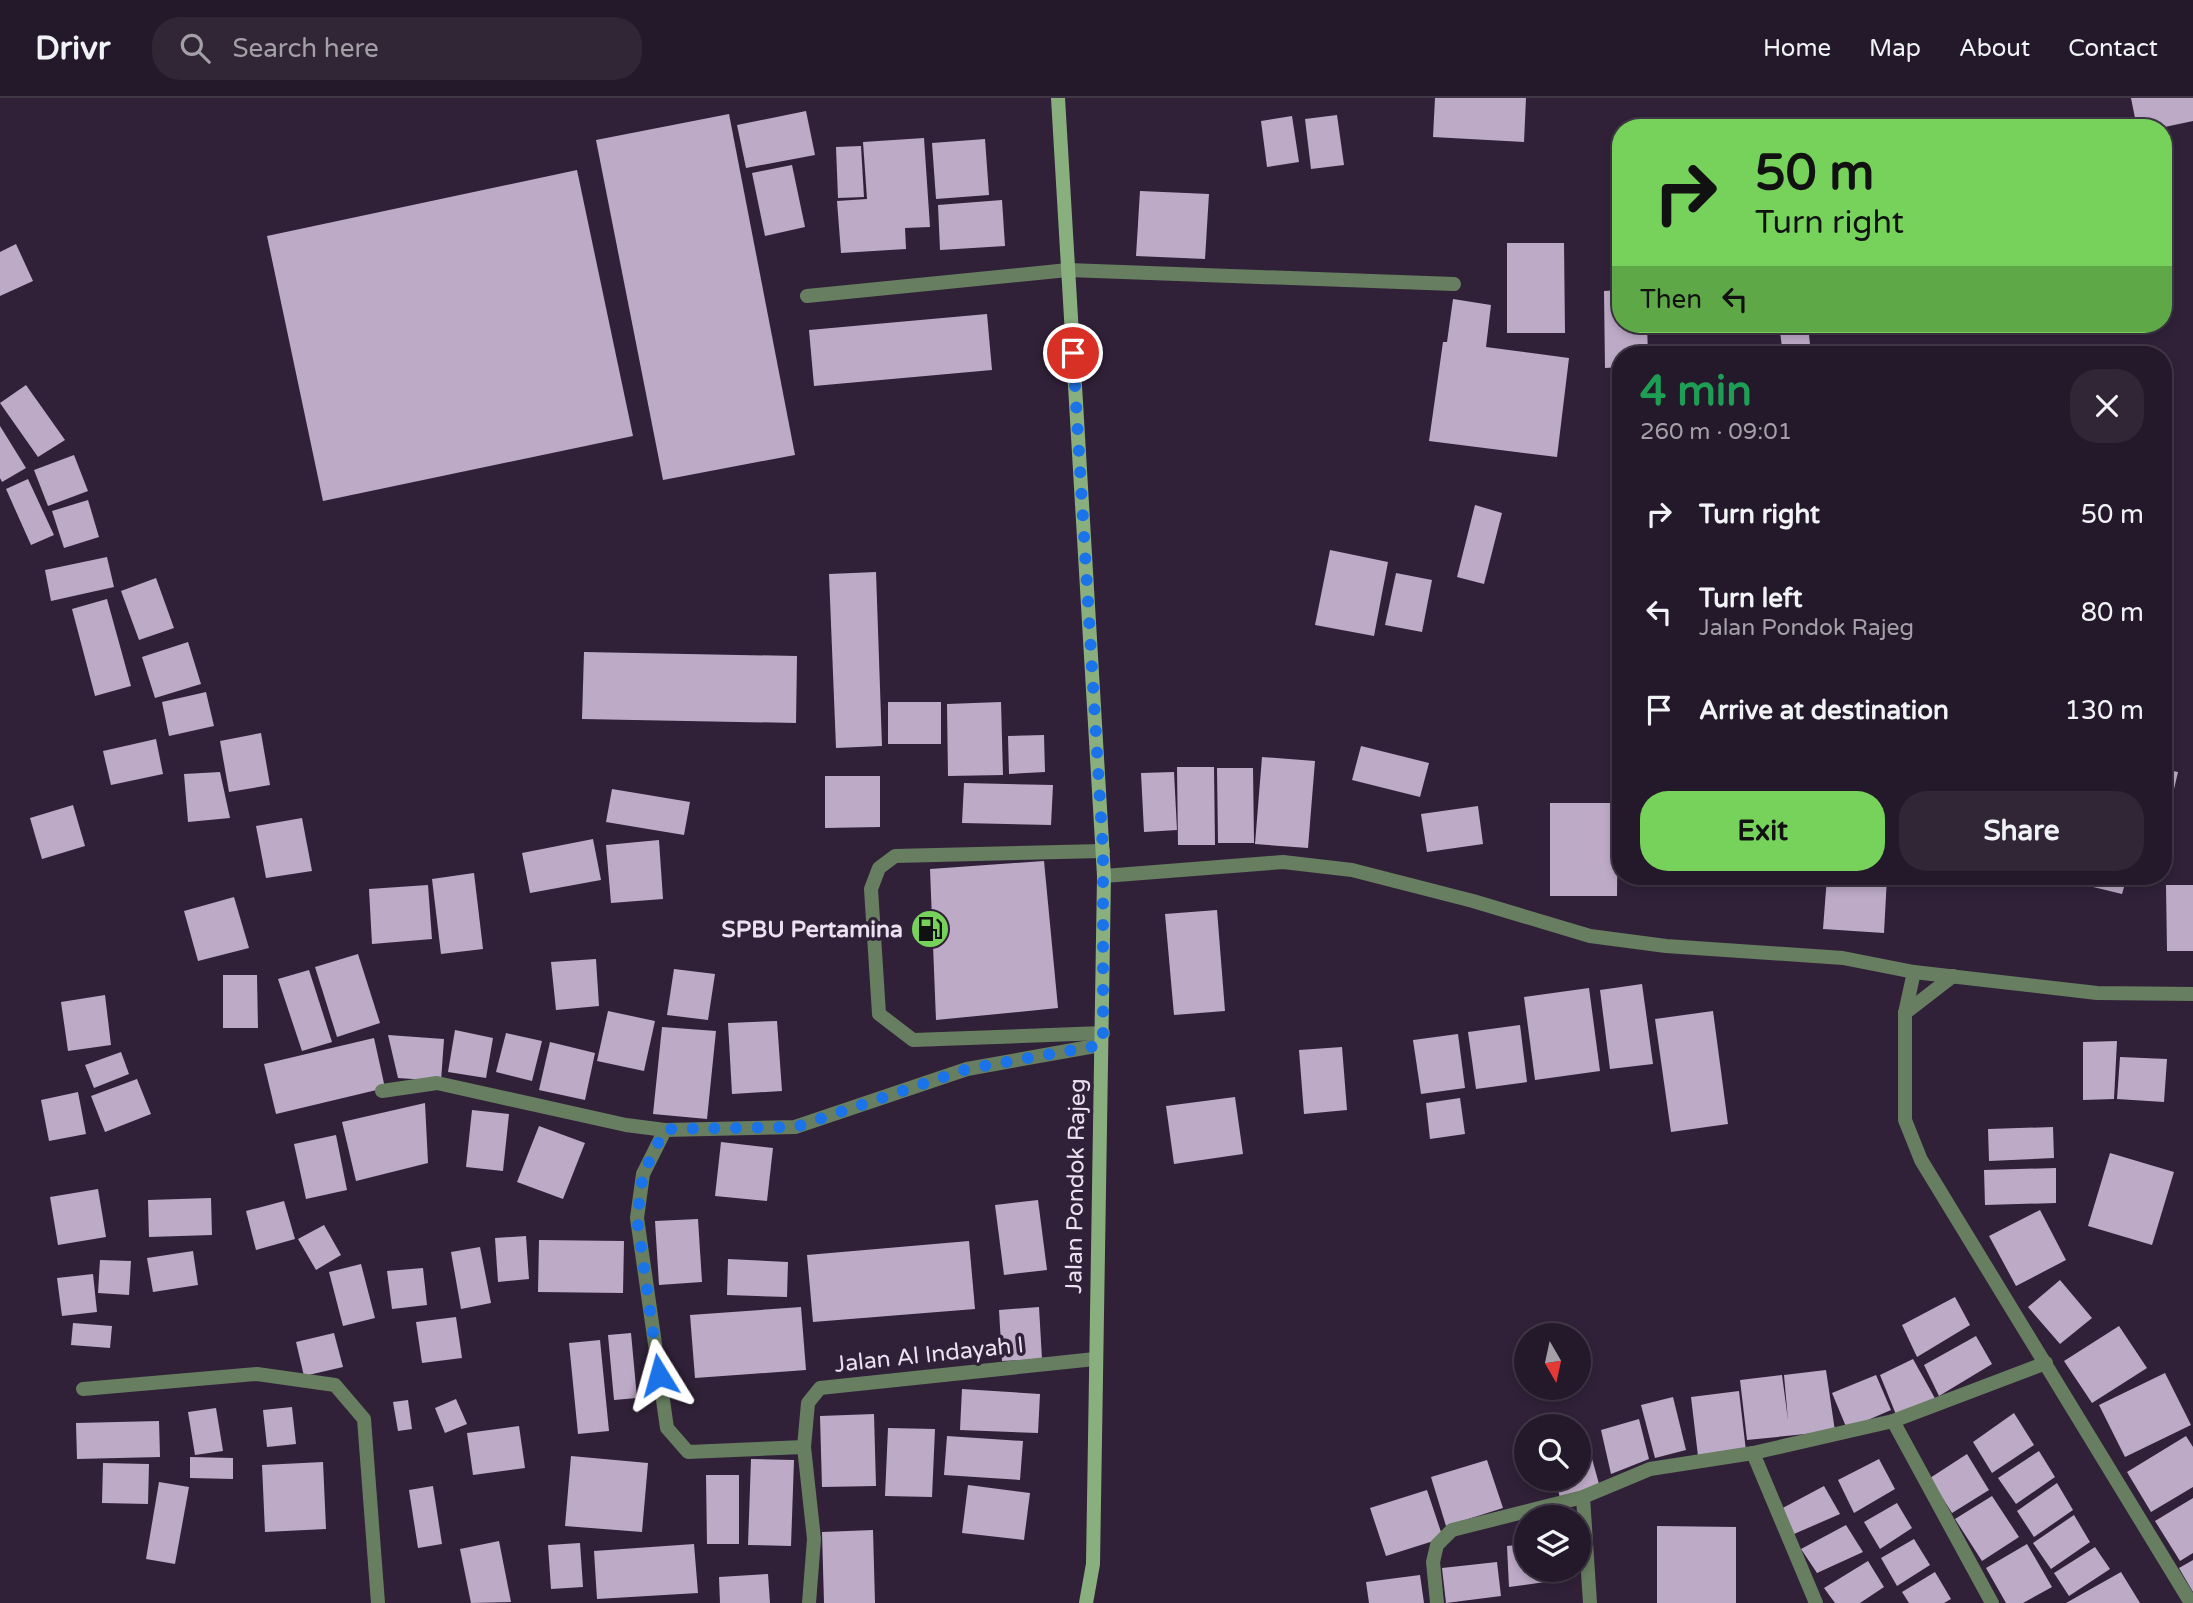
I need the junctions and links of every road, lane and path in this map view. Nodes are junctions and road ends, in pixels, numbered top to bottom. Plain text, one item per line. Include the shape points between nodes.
1 (1058, 98) edge
2 (1068, 270) junction
3 (1454, 284) dead end
4 (807, 296) dead end
5 (1103, 851) junction
6 (1104, 876) junction
7 (1914, 972) junction
8 (1953, 976) junction
9 (2193, 994) edge
10 (1905, 1013) junction
11 (1102, 1039) junction
12 (382, 1091) dead end
13 (665, 1129) junction
14 (1095, 1359) junction
15 (2046, 1363) junction
16 (83, 1389) dead end
17 (1893, 1421) junction
18 (804, 1447) junction
19 (1753, 1453) junction
20 (1583, 1497) junction
21 (378, 1603) edge
22 (809, 1603) edge
23 (1086, 1603) edge
24 (1437, 1603) edge
25 (1590, 1603) edge
26 (1816, 1603) edge
27 (1992, 1603) edge
28 (2191, 1603) edge

1 - 2 main road, Jalan Pondok Rajeg
2 - 3 street
2 - 4 street
2 - 5 main road, Jalan Pondok Rajeg
5 - 6 main road, Jalan Pondok Rajeg
5 - 11 street via 895,856 879,868 871,889 879,1014 913,1040
6 - 7 street via 1283,862 1338,869 1473,901 1590,936 1843,958
6 - 11 main road, Jalan Pondok Rajeg
7 - 8 street
7 - 10 street
8 - 9 street via 2097,993
8 - 10 street
10 - 15 street via 1905,1120 1921,1160
11 - 13 street via 967,1069 796,1127
11 - 14 main road, Jalan Pondok Rajeg
12 - 13 street via 437,1083 626,1125
13 - 18 street via 643,1174 637,1218 667,1427 688,1452
14 - 18 street, Jalan Al Indayah I via 820,1388 808,1403
14 - 23 main road, Jalan Pondok Rajeg via 1093,1564
15 - 17 street
15 - 28 street
16 - 21 street via 257,1374 335,1385 364,1419
17 - 19 street
17 - 27 street
18 - 22 street, Jalan Al Indayah I via 814,1539
19 - 20 street via 1650,1469
19 - 26 street
20 - 24 street via 1452,1530 1437,1545 1433,1562
20 - 25 street

